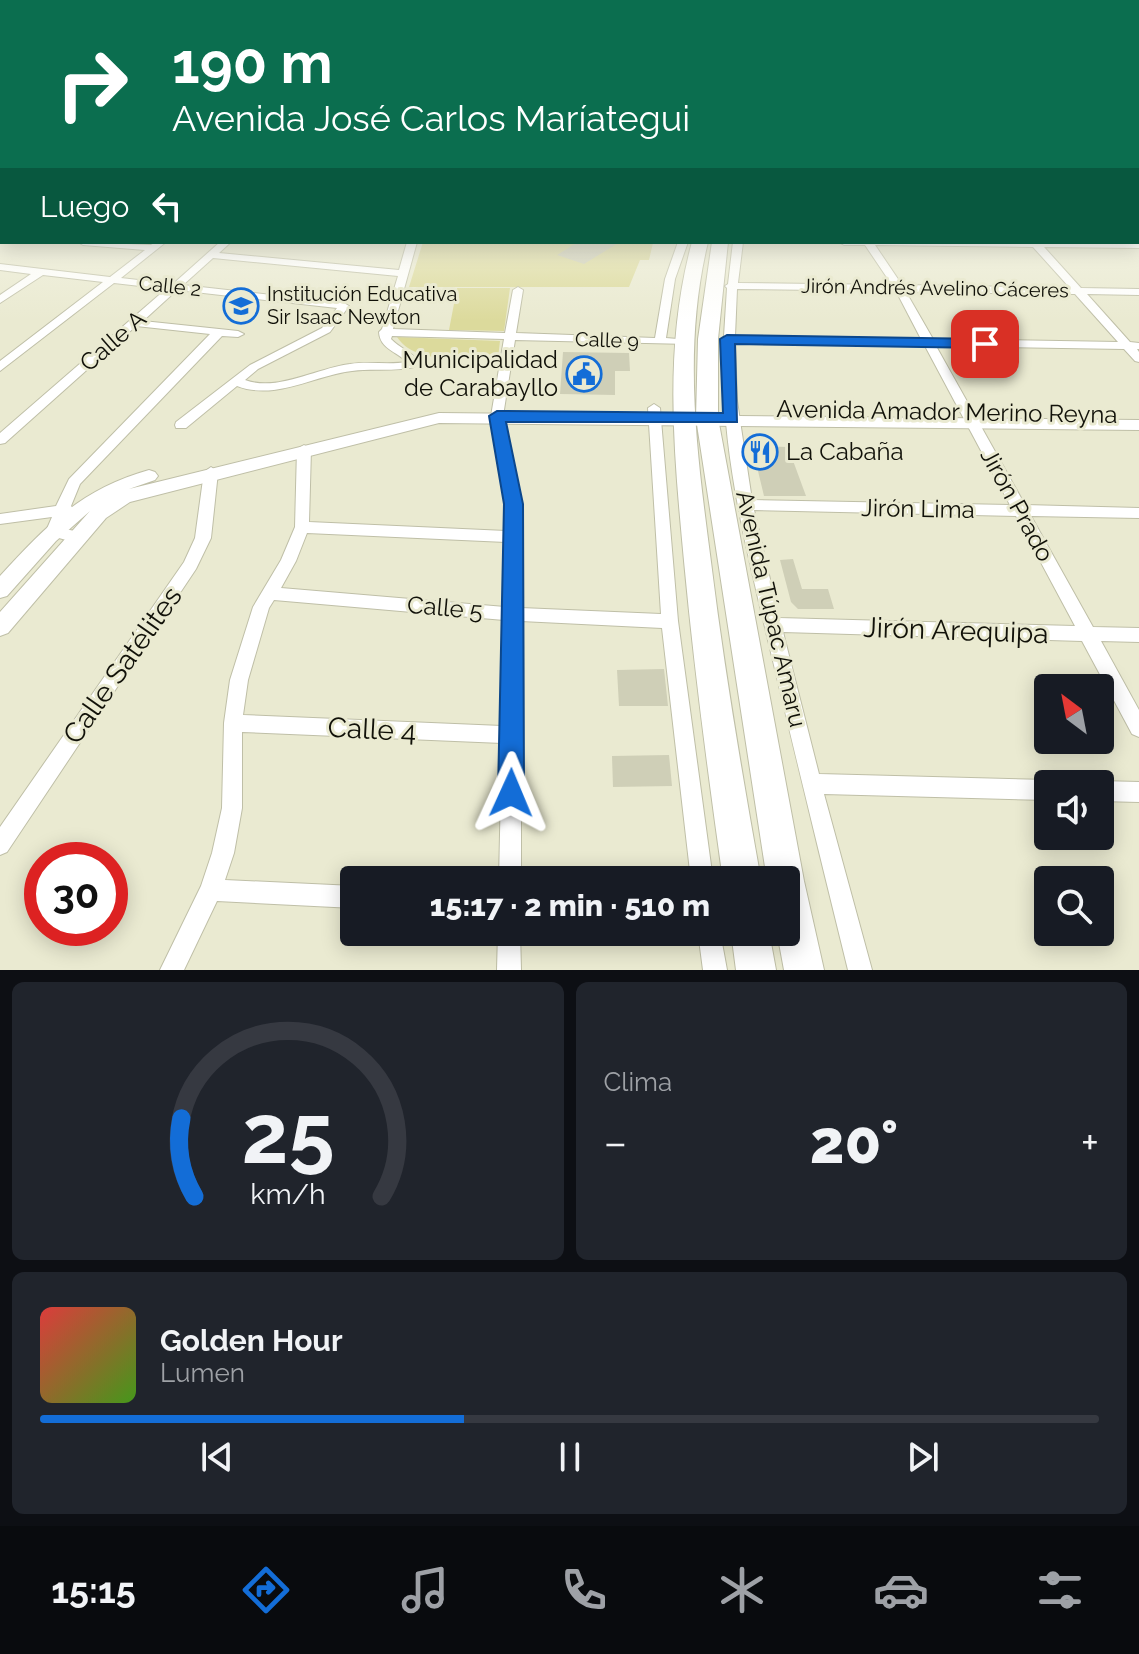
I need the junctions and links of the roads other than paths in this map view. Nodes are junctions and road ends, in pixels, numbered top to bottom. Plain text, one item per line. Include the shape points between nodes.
1 (132, 244) edge
2 (224, 244) edge
3 (411, 244) edge
4 (682, 244) edge
5 (700, 244) edge
6 (720, 244) edge
7 (738, 244) edge
8 (869, 244) edge
9 (1036, 244) joint
10 (157, 245) edge
11 (1139, 245) edge
12 (211, 255) junction
13 (0, 267) edge
14 (40, 272) junction
15 (400, 273) junction
16 (112, 280) junction
17 (730, 286) junction
18 (175, 287) junction
19 (899, 288) junction
20 (518, 290) dead end
21 (1077, 291) junction
22 (1139, 292) edge
23 (0, 300) edge
24 (134, 323) junction
25 (219, 332) junction
26 (385, 332) junction
27 (238, 334) dead end
28 (511, 337) junction
29 (727, 339) junction
30 (673, 342) junction
31 (929, 343) junction
32 (1133, 346) edge
33 (1139, 359) edge
34 (0, 367) edge
35 (235, 381) junction
36 (498, 411) junction
37 (693, 413) junction
38 (1139, 416) edge
39 (969, 417) junction
40 (181, 425) dead end
41 (1139, 425) edge
42 (0, 440) edge
43 (304, 449) junction
44 (211, 472) junction
45 (746, 505) junction
46 (67, 510) junction
47 (1020, 511) junction
48 (99, 513) junction
49 (1139, 513) edge
50 (0, 519) edge
51 (302, 527) junction
52 (53, 531) junction
53 (77, 537) junction
54 (514, 537) junction
55 (0, 590) edge
56 (269, 593) junction
57 (513, 614) junction
58 (670, 621) junction
59 (704, 624) junction
60 (740, 624) junction
61 (772, 625) junction
62 (0, 627) edge
63 (1087, 634) junction
64 (1139, 635) edge
65 (233, 723) junction
66 (1139, 728) edge
67 (511, 735) junction
68 (811, 784) junction
69 (1034, 790) edge
70 (1114, 791) edge
71 (1139, 792) edge
72 (0, 845) edge
73 (510, 866) edge
74 (700, 866) edge
75 (740, 866) edge
76 (783, 866) edge
77 (211, 890) junction
78 (340, 896) edge
79 (509, 946) edge
80 (711, 946) edge
81 (752, 946) edge
82 (799, 946) edge
83 (172, 970) edge
84 (509, 970) edge
85 (715, 970) edge
86 (756, 970) edge
87 (804, 970) edge
88 (860, 970) edge

1 - 10 street
2 - 12 street, Calle A
3 - 15 street
4 - 30 street via 670,279
5 - 30 highway, Avenida Túpac Amaru
6 - 37 highway, Avenida Túpac Amaru
7 - 17 street, Avenida Túpac Amaru
8 - 19 street, Jirón Prado
9 - 11 street
9 - 21 street
10 - 16 street
12 - 15 street
12 - 18 street, Calle A
13 - 14 street, Calle 2
14 - 16 street, Calle 2
14 - 23 street
15 - 26 street
16 - 18 street, Calle 2
16 - 34 street
17 - 19 street, Jirón Andrés Avelino Cáceres
17 - 29 street, Avenida Túpac Amaru
18 - 24 street, Calle A
18 - 35 street, Calle 2 via 343,309 326,330
19 - 21 street, Jirón Andrés Avelino Cáceres
19 - 31 street, Jirón Prado
20 - 28 street
21 - 22 street, Jirón Andrés Avelino Cáceres
21 - 32 street
24 - 25 street
24 - 42 street, Calle A
25 - 27 street
25 - 46 street via 74,482
26 - 28 street, Calle 9
26 - 35 street via 387,344 411,357 410,365 351,367 257,387
28 - 30 street, Calle 9
28 - 36 street
29 - 31 street
29 - 37 street, Avenida Túpac Amaru
30 - 37 highway, Avenida Túpac Amaru
31 - 32 street
31 - 39 street, Jirón Prado
32 - 33 street
35 - 40 street
36 - 37 street, Avenida Amador Merino Reyna
36 - 43 street via 426,419
36 - 46 street via 412,410 145,477
36 - 54 street via 511,479
37 - 39 street, Avenida Amador Merino Reyna
37 - 45 street, Avenida Túpac Amaru
37 - 58 street, Avenida Túpac Amaru
37 - 59 highway, Avenida Túpac Amaru
37 - 60 highway, Avenida Túpac Amaru
38 - 39 street, Avenida Amador Merino Reyna
39 - 41 street, Avenida Amador Merino Reyna
39 - 47 street, Jirón Prado
43 - 44 street
43 - 51 street
44 - 48 street via 143,490
44 - 72 street, Calle Satélites via 203,538 191,565
45 - 47 street, Jirón Lima
45 - 61 street, Avenida Túpac Amaru
46 - 48 street
46 - 50 street
46 - 52 street
47 - 49 street, Jirón Lima
47 - 63 street, Jirón Prado
48 - 53 street
51 - 54 street
51 - 56 street
52 - 53 street
52 - 55 street
53 - 62 street
54 - 57 street
56 - 57 street, Calle 5
56 - 65 street via 248,642
57 - 58 street, Calle 5
57 - 67 street
58 - 74 street, Avenida Túpac Amaru
59 - 60 highway
59 - 75 highway, Avenida Túpac Amaru
60 - 76 highway, Avenida Túpac Amaru
61 - 63 street, Jirón Arequipa
61 - 68 street, Avenida Túpac Amaru
63 - 64 street, Jirón Arequipa
63 - 66 street, Jirón Prado
65 - 67 street, Calle 4
65 - 77 street via 232,808
67 - 73 street
68 - 69 street
68 - 88 street, Avenida Túpac Amaru
70 - 71 street
77 - 78 street
77 - 83 street
79 - 84 street
80 - 85 street
81 - 86 highway
82 - 87 highway, Avenida Túpac Amaru

